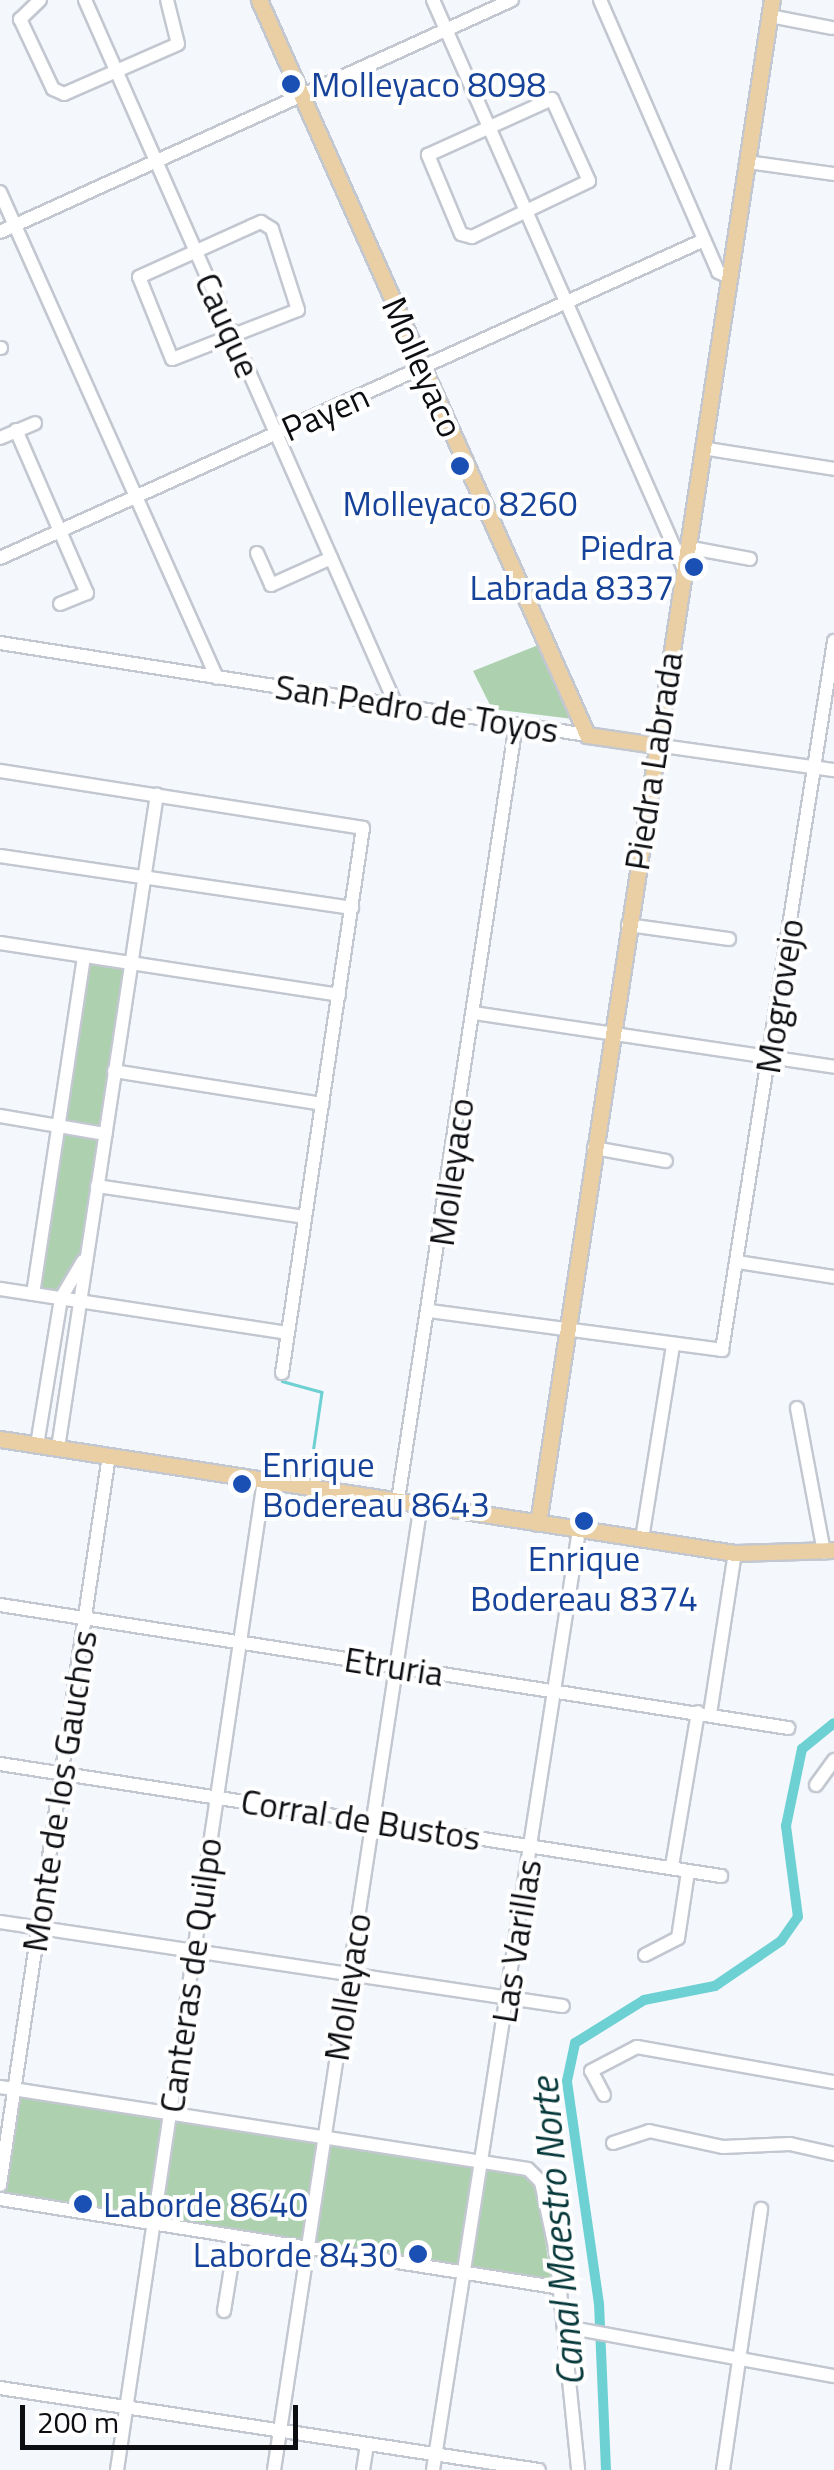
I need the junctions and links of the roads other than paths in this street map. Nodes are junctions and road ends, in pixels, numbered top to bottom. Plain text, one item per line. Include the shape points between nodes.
1 (40, 0) edge
2 (85, 0) edge
3 (166, 0) edge
4 (259, 0) edge
5 (432, 0) edge
6 (512, 0) edge
7 (600, 0) edge
8 (771, 5) edge
9 (832, 28) edge
10 (446, 30) junction
11 (116, 71) junction
12 (302, 95) junction
13 (487, 124) junction
14 (156, 161) junction
15 (747, 162) junction
16 (834, 174) edge
17 (0, 192) edge
18 (526, 212) junction
19 (15, 225) junction
20 (0, 232) edge
21 (704, 240) junction
22 (195, 250) junction
23 (729, 277) junction
24 (568, 304) junction
25 (234, 337) junction
26 (424, 368) junction
27 (34, 423) dead end
28 (16, 430) junction
29 (276, 434) junction
30 (0, 438) edge
31 (702, 448) junction
32 (834, 469) edge
33 (135, 496) junction
34 (62, 530) junction
35 (686, 548) junction
36 (258, 553) dead end
37 (0, 558) edge
38 (331, 558) junction
39 (750, 558) dead end
40 (683, 567) junction
41 (60, 604) dead end
42 (834, 641) edge
43 (0, 644) edge
44 (217, 678) junction
45 (396, 705) junction
46 (516, 724) junction
47 (587, 734) junction
48 (655, 745) junction
49 (815, 767) junction
50 (834, 770) edge
51 (0, 771) edge
52 (157, 794) junction
53 (0, 856) edge
54 (144, 878) junction
55 (352, 908) junction
56 (628, 925) junction
57 (730, 940) dead end
58 (0, 943) edge
59 (84, 957) junction
60 (131, 963) junction
61 (339, 995) junction
62 (474, 1013) junction
63 (611, 1034) junction
64 (770, 1058) junction
65 (834, 1068) edge
66 (114, 1072) junction
67 (322, 1104) junction
68 (0, 1116) edge
69 (60, 1126) junction
70 (105, 1134) junction
71 (594, 1148) junction
72 (666, 1161) dead end
73 (97, 1186) junction
74 (305, 1217) junction
75 (86, 1256) junction
76 (738, 1262) junction
77 (834, 1277) edge
78 (0, 1289) edge
79 (33, 1294) junction
80 (60, 1298) junction
81 (80, 1301) junction
82 (430, 1311) junction
83 (566, 1330) junction
84 (288, 1333) junction
85 (672, 1346) junction
86 (282, 1373) dead end
87 (796, 1408) dead end
88 (0, 1440) edge
89 (36, 1445) junction
90 (58, 1448) junction
91 (110, 1456) junction
92 (264, 1480) junction
93 (398, 1500) junction
94 (421, 1504) junction
95 (538, 1523) junction
96 (579, 1530) junction
97 (642, 1539) junction
98 (829, 1551) edge
99 (735, 1553) junction
100 (0, 1604) edge
101 (85, 1618) junction
102 (241, 1642) junction
103 (397, 1666) junction
104 (555, 1691) junction
105 (704, 1713) junction
106 (788, 1728) dead end
107 (834, 1760) edge
108 (0, 1764) edge
109 (61, 1773) junction
110 (816, 1785) dead end
111 (217, 1797) junction
112 (373, 1823) junction
113 (530, 1845) junction
114 (672, 1866) junction
115 (688, 1872) junction
116 (721, 1876) dead end
117 (0, 1922) edge
118 (38, 1928) junction
119 (194, 1953) junction
120 (645, 1954) dead end
121 (350, 1974) junction
122 (507, 1998) junction
123 (562, 2006) dead end
124 (834, 2082) edge
125 (7, 2088) edge
126 (604, 2094) dead end
127 (170, 2112) junction
128 (324, 2135) junction
129 (613, 2144) dead end
130 (834, 2154) edge
131 (482, 2159) junction
132 (0, 2185) edge
133 (0, 2199) edge
134 (762, 2209) dead end
135 (153, 2224) junction
136 (236, 2237) junction
137 (308, 2248) junction
138 (464, 2273) junction
139 (561, 2288) junction
140 (224, 2312) dead end
141 (566, 2327) junction
142 (738, 2358) junction
143 (834, 2376) edge
144 (0, 2388) edge
145 (127, 2407) junction
146 (280, 2431) junction
147 (367, 2444) junction
148 (436, 2454) junction
149 (117, 2470) edge
150 (274, 2470) edge
151 (363, 2470) edge
152 (434, 2470) edge
153 (539, 2470) edge
154 (578, 2470) edge
155 (723, 2470) edge

1 - 11 street via 20,19 58,94
2 - 11 street, Cauque
3 - 11 street via 178,44
4 - 12 main road, Molleyaco
5 - 10 street
6 - 10 street
7 - 21 street
8 - 9 street
8 - 15 main road, Piedra Labrada
10 - 12 street
10 - 13 street
11 - 14 street, Cauque
12 - 14 street
12 - 26 main road, Molleyaco
13 - 18 street
13 - 18 street via 428,155 461,234
13 - 18 street via 545,99 556,102 589,181
14 - 19 street
14 - 22 street, Cauque
15 - 16 street
15 - 23 main road, Piedra Labrada
17 - 19 street
18 - 24 street
19 - 20 street
19 - 33 street
21 - 23 street
21 - 24 street, Payen
22 - 25 street, Cauque
22 - 25 street via 139,277 172,359
22 - 25 street via 260,222 272,229 300,303
23 - 31 main road, Piedra Labrada
24 - 26 street, Payen
24 - 40 street
25 - 29 street, Cauque
26 - 29 street, Payen
26 - 47 main road, Molleyaco
27 - 28 street
28 - 30 street
28 - 34 street
29 - 33 street, Payen
29 - 38 street, Cauque
31 - 32 street
31 - 35 main road, Piedra Labrada
33 - 34 street, Payen
33 - 44 street
34 - 37 street, Payen
34 - 41 street via 87,593
35 - 39 street
35 - 40 main road, Piedra Labrada
36 - 38 street via 272,585
38 - 45 street, Cauque
40 - 48 main road, Piedra Labrada
42 - 49 street, Mogrovejo
43 - 44 street, San Pedro de Toyos
44 - 45 street, San Pedro de Toyos
45 - 46 street, San Pedro de Toyos
46 - 47 street, San Pedro de Toyos
46 - 62 street, Molleyaco
47 - 48 main road, San Pedro de Toyos
48 - 49 street, San Pedro de Toyos
48 - 56 main road, Piedra Labrada
49 - 50 street, San Pedro de Toyos
49 - 64 street, Mogrovejo
51 - 52 street
52 - 54 street
52 - 55 street via 363,825
53 - 54 street
54 - 55 street
54 - 60 street
55 - 61 street
56 - 57 street
56 - 63 main road, Piedra Labrada
58 - 59 street
59 - 60 street
59 - 69 street
60 - 61 street
60 - 66 street
61 - 67 street
62 - 63 street
62 - 82 street, Molleyaco
63 - 64 street
63 - 71 main road, Piedra Labrada
64 - 65 street
64 - 76 street, Mogrovejo
66 - 67 street
66 - 70 street
67 - 74 street
68 - 69 street
69 - 70 street
69 - 79 street
70 - 73 street
71 - 72 street
71 - 83 main road, Piedra Labrada
73 - 74 street
73 - 75 street
74 - 84 street
75 - 80 street
75 - 81 street
76 - 77 street
76 - 85 street, Mogrovejo via 722,1350
78 - 79 street
79 - 80 street
80 - 81 street
80 - 89 street
81 - 84 street
81 - 90 street
82 - 83 street
82 - 93 street, Molleyaco
83 - 85 street
83 - 95 main road, Piedra Labrada
84 - 86 street
85 - 97 street
87 - 98 street
88 - 89 main road
89 - 90 main road
90 - 91 main road
91 - 92 main road
91 - 101 street, Monte de los Gauchos
92 - 93 main road
92 - 102 street, Canteras de Quilpo
93 - 94 main road
94 - 95 main road
94 - 103 street, Molleyaco
95 - 96 main road
96 - 97 main road
96 - 104 street, Las Varillas
97 - 99 main road
98 - 99 main road
99 - 105 street
100 - 101 street, Etruria
101 - 102 street, Etruria
101 - 109 street, Monte de los Gauchos
102 - 103 street, Etruria
102 - 111 street, Canteras de Quilpo
103 - 104 street, Etruria
103 - 112 street, Molleyaco
104 - 105 street, Etruria
104 - 113 street, Las Varillas
105 - 106 street, Etruria
105 - 114 street
107 - 110 street
108 - 109 street, Corral de Bustos
109 - 111 street, Corral de Bustos
109 - 118 street, Monte de los Gauchos
111 - 112 street, Corral de Bustos
111 - 119 street, Canteras de Quilpo
112 - 113 street, Corral de Bustos
112 - 121 street, Molleyaco
113 - 114 street, Corral de Bustos
113 - 122 street, Las Varillas
114 - 115 street, Corral de Bustos
115 - 116 street, Corral de Bustos
115 - 120 street via 678,1938
117 - 118 street
118 - 119 street
118 - 125 street, Monte de los Gauchos
119 - 121 street
119 - 127 street, Canteras de Quilpo
121 - 122 street
121 - 128 street, Molleyaco
122 - 123 street
122 - 131 street, Las Varillas
124 - 126 street via 637,2047 592,2071
125 - 127 street
125 - 132 street, Monte de los Gauchos
127 - 128 street
127 - 135 street, Canteras de Quilpo
128 - 131 street
128 - 137 street, Molleyaco
129 - 130 street via 649,2131 723,2147 790,2144
131 - 138 street, Las Varillas
131 - 139 street via 536,2174
133 - 135 street
134 - 142 street
135 - 136 street
135 - 145 street, Canteras de Quilpo
136 - 137 street
136 - 140 street
137 - 138 street
137 - 146 street, Molleyaco
138 - 139 street
138 - 148 street, Las Varillas
139 - 141 street
141 - 142 street
141 - 154 street
142 - 143 street
142 - 155 street
144 - 145 street
145 - 146 street
145 - 149 street, Canteras de Quilpo
146 - 147 street
146 - 150 street, Molleyaco
147 - 148 street
147 - 151 street
148 - 152 street, Las Varillas
148 - 153 street

